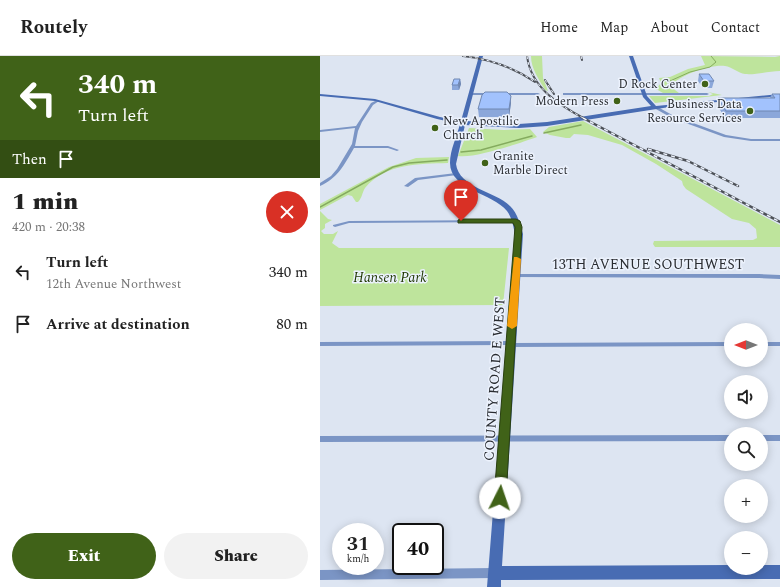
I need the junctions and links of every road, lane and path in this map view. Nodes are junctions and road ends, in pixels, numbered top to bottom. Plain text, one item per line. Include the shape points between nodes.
1 (481, 56) edge
2 (631, 56) edge
3 (470, 94) junction
4 (538, 94) dead end
5 (564, 94) dead end
6 (644, 94) junction
7 (707, 94) dead end
8 (320, 95) edge
9 (780, 95) edge
10 (377, 101) junction
11 (655, 107) junction
12 (466, 113) junction
13 (439, 118) junction
14 (464, 123) junction
15 (358, 127) junction
16 (320, 131) edge
17 (780, 140) edge
18 (353, 147) junction
19 (397, 150) dead end
20 (456, 174) junction
21 (320, 185) edge
22 (406, 186) dead end
23 (516, 221) junction
24 (335, 226) dead end
25 (516, 276) junction
26 (780, 277) edge
27 (320, 344) edge
28 (511, 344) junction
29 (724, 344) edge
30 (768, 344) edge
31 (780, 344) edge
32 (320, 438) edge
33 (504, 438) junction
34 (724, 438) edge
35 (768, 438) edge
36 (780, 438) edge
37 (780, 572) edge
38 (495, 573) junction
39 (320, 575) edge
40 (494, 587) edge

1 - 3 street
2 - 6 street
3 - 4 street
3 - 12 street
5 - 6 street
6 - 7 street
6 - 11 street
8 - 10 street
9 - 11 street
10 - 13 street
10 - 15 street via 372,104
11 - 14 street via 519,126
11 - 17 street via 673,117 724,136 751,140
12 - 13 street via 456,117
12 - 14 street
13 - 14 street
14 - 20 street via 454,159
15 - 16 street
15 - 18 street
18 - 19 street
18 - 21 street via 335,175
20 - 22 street via 417,179
20 - 23 street via 470,186 503,203 514,214
23 - 24 street via 344,222
23 - 25 street, COUNTY ROAD E WEST via 519,234
25 - 26 street, 13TH AVENUE SOUTHWEST
25 - 28 street, COUNTY ROAD E WEST
27 - 28 street
28 - 29 street
28 - 33 street, COUNTY ROAD E WEST
30 - 31 street
32 - 33 street
33 - 34 street
33 - 38 street, COUNTY ROAD E WEST
35 - 36 street
37 - 38 street
38 - 39 street
38 - 40 street, COUNTY ROAD E WEST

